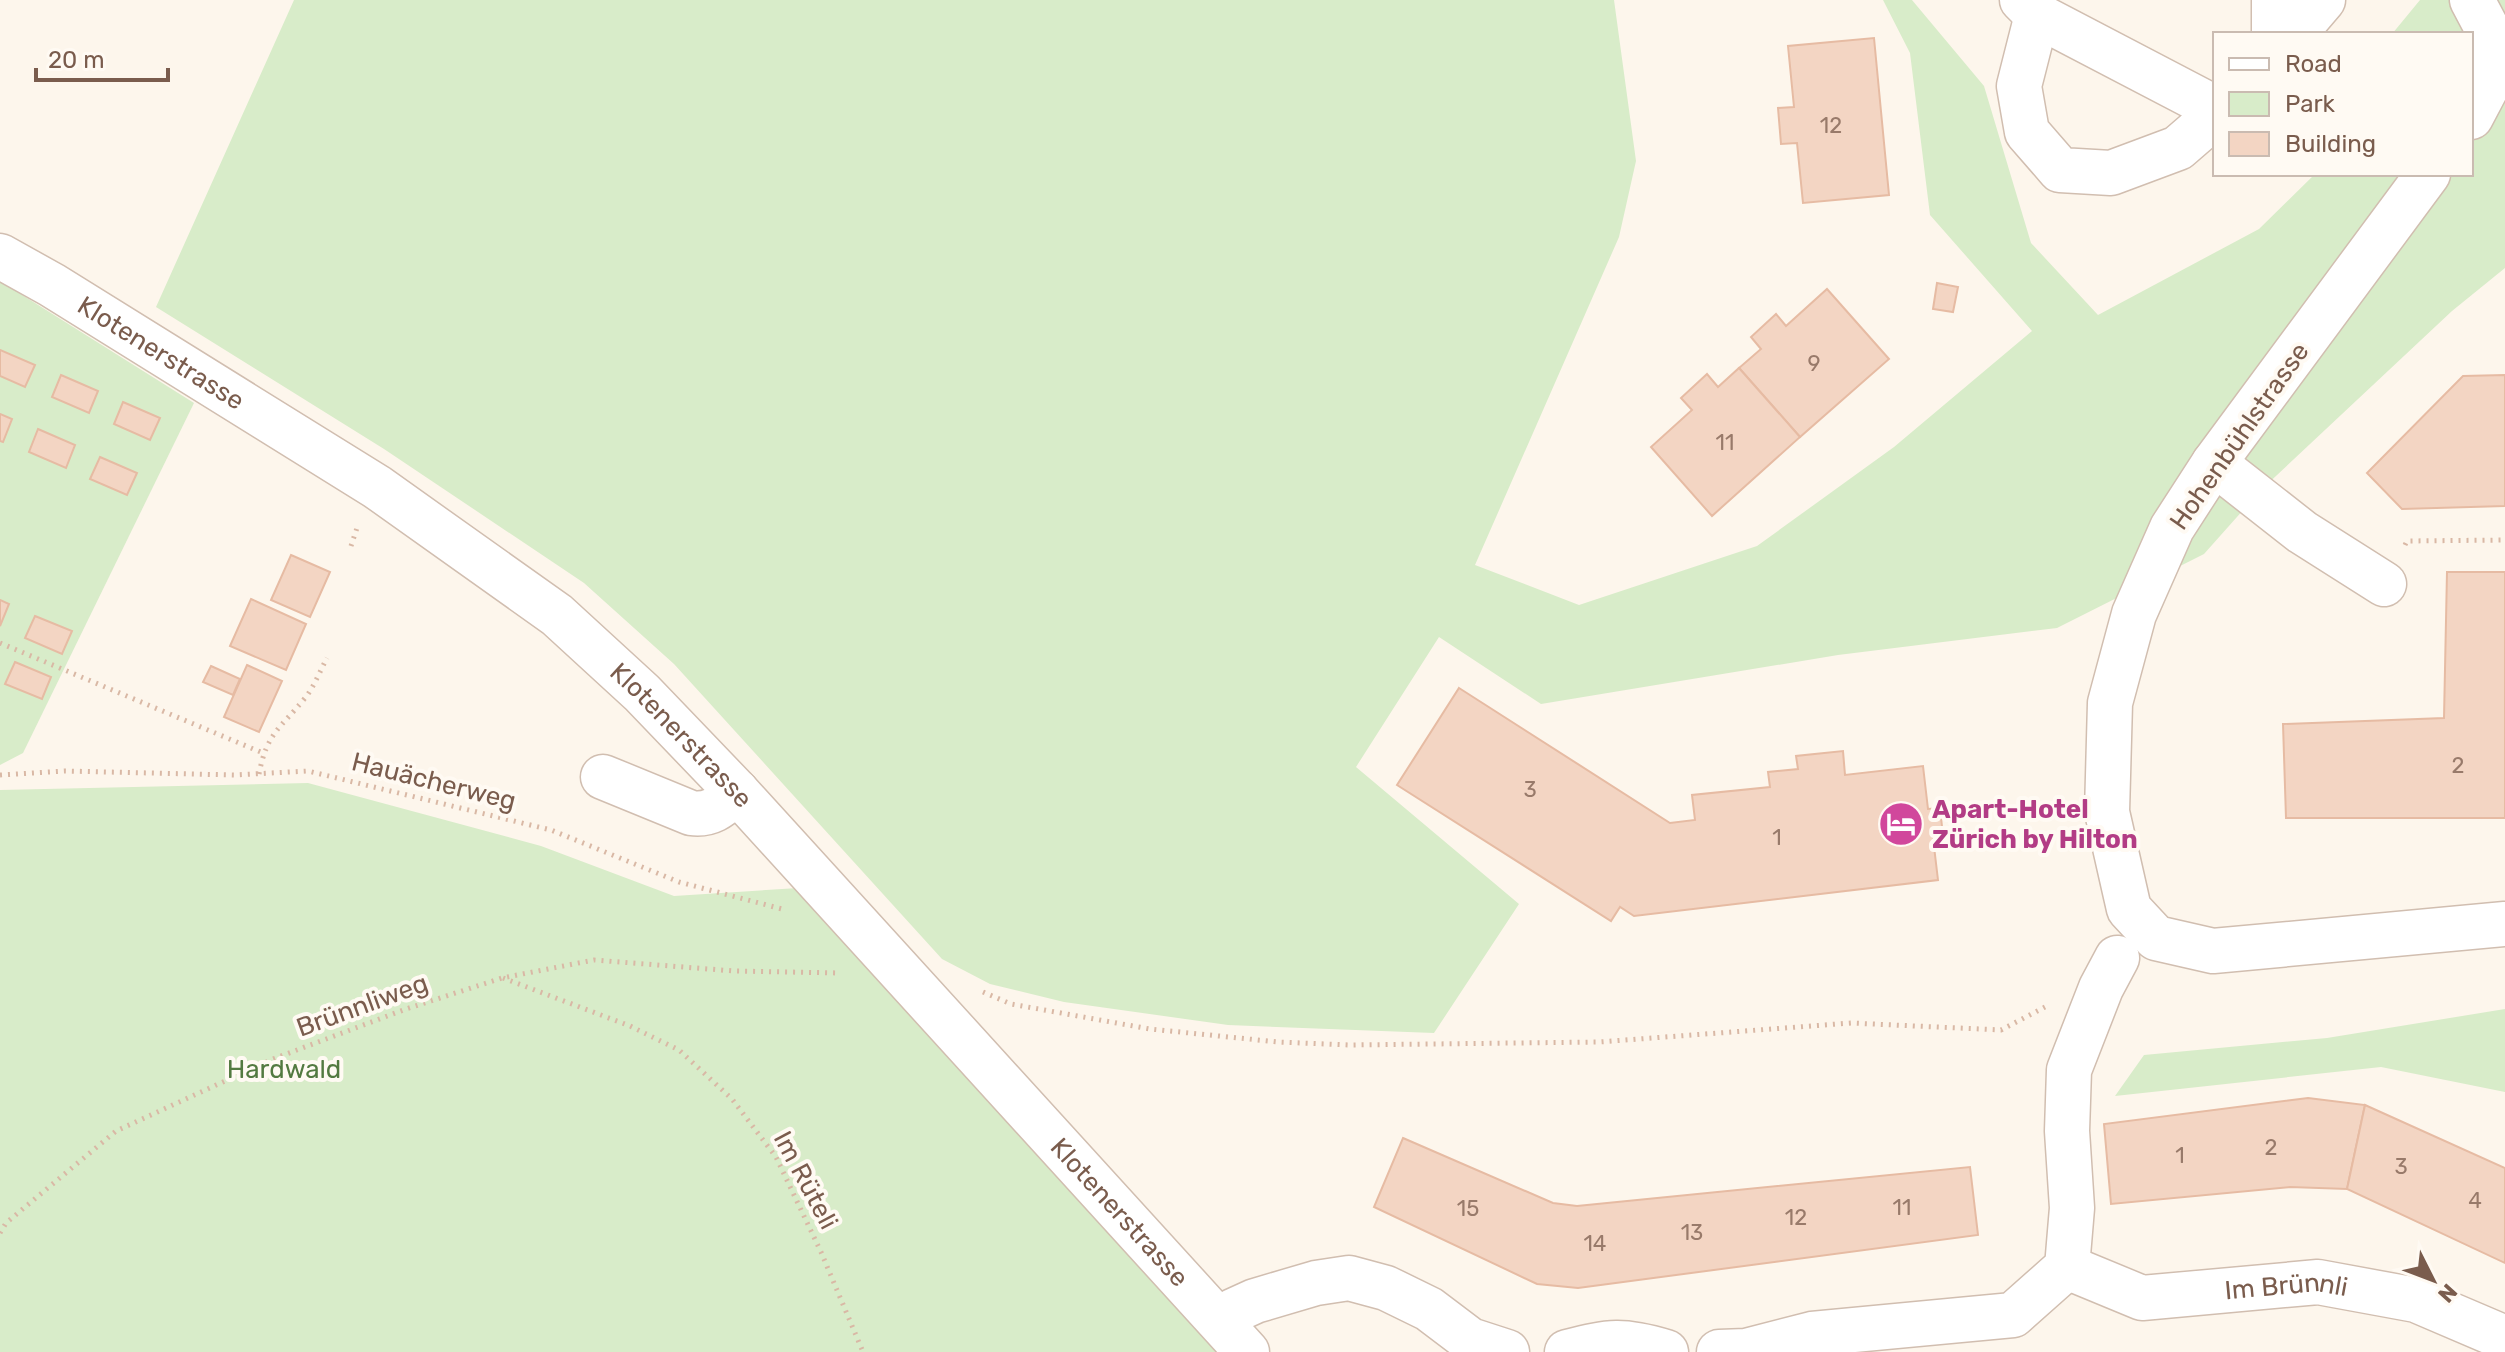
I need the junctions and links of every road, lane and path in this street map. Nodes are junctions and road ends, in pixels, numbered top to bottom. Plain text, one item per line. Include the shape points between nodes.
1 (2274, 0) edge
2 (2323, 0) edge
3 (2472, 0) edge
4 (2030, 8) edge
5 (2274, 32) edge
6 (2296, 32) edge
7 (2213, 107) edge
8 (2473, 113) edge
9 (2213, 118) edge
10 (2427, 176) edge
11 (0, 256) edge
12 (2214, 463) junction
13 (354, 536) dead end
14 (2505, 540) edge
15 (351, 546) dead end
16 (2384, 584) joint
17 (0, 643) edge
18 (327, 658) dead end
19 (263, 753) junction
20 (259, 774) junction
21 (0, 775) edge
22 (603, 777) dead end
23 (737, 792) junction
24 (846, 914) junction
25 (2505, 924) edge
26 (2117, 958) dead end
27 (895, 967) junction
28 (502, 978) junction
29 (1047, 1012) dead end
30 (2001, 1030) dead end
31 (0, 1233) edge
32 (2067, 1267) junction
33 (2014, 1333) edge
34 (1234, 1337) edge
35 (2505, 1338) edge
36 (863, 1352) edge
37 (1507, 1352) edge
38 (1567, 1352) edge
39 (1666, 1352) edge
40 (1719, 1352) edge

1 - 5 street
2 - 6 street
3 - 8 street via 2490,34 2491,79
4 - 7 street
4 - 9 street via 2019,86 2027,132 2060,170 2111,173 2178,148
10 - 12 street, Hohenbühlstrasse
11 - 23 street, Klotenerstrasse via 377,487 557,615
12 - 16 street via 2302,532
12 - 25 street, Hohenbühlstrasse via 2172,528 2134,614 2110,703 2107,812 2129,909 2156,938 2213,951
13 - 15 path
14 - 16 path via 2407,541
17 - 19 path
18 - 19 path via 307,697 274,731
19 - 20 path
20 - 21 path, Hauächerweg
20 - 24 path, Hauächerweg via 308,771 551,830 679,882 786,910
22 - 23 street via 704,815
23 - 24 street, Klotenerstrasse
24 - 27 street, Klotenerstrasse
26 - 32 street via 2069,1070 2072,1208
27 - 28 path, Brünnliweg via 860,974 594,960
27 - 34 street, Klotenerstrasse
28 - 31 path, Brünnliweg via 273,1059 116,1131
28 - 36 path, Im Rüteli via 679,1050 732,1099 776,1157
29 - 30 path via 1213,1036 1349,1045 1599,1042 1851,1023
32 - 33 street
32 - 35 street, Im Brünnli via 2142,1298 2318,1282 2416,1300
33 - 40 street via 1812,1334 1746,1351
34 - 37 street via 1233,1311 1316,1283 1349,1278 1386,1288 1429,1309 1470,1340
38 - 39 street via 1634,1342

